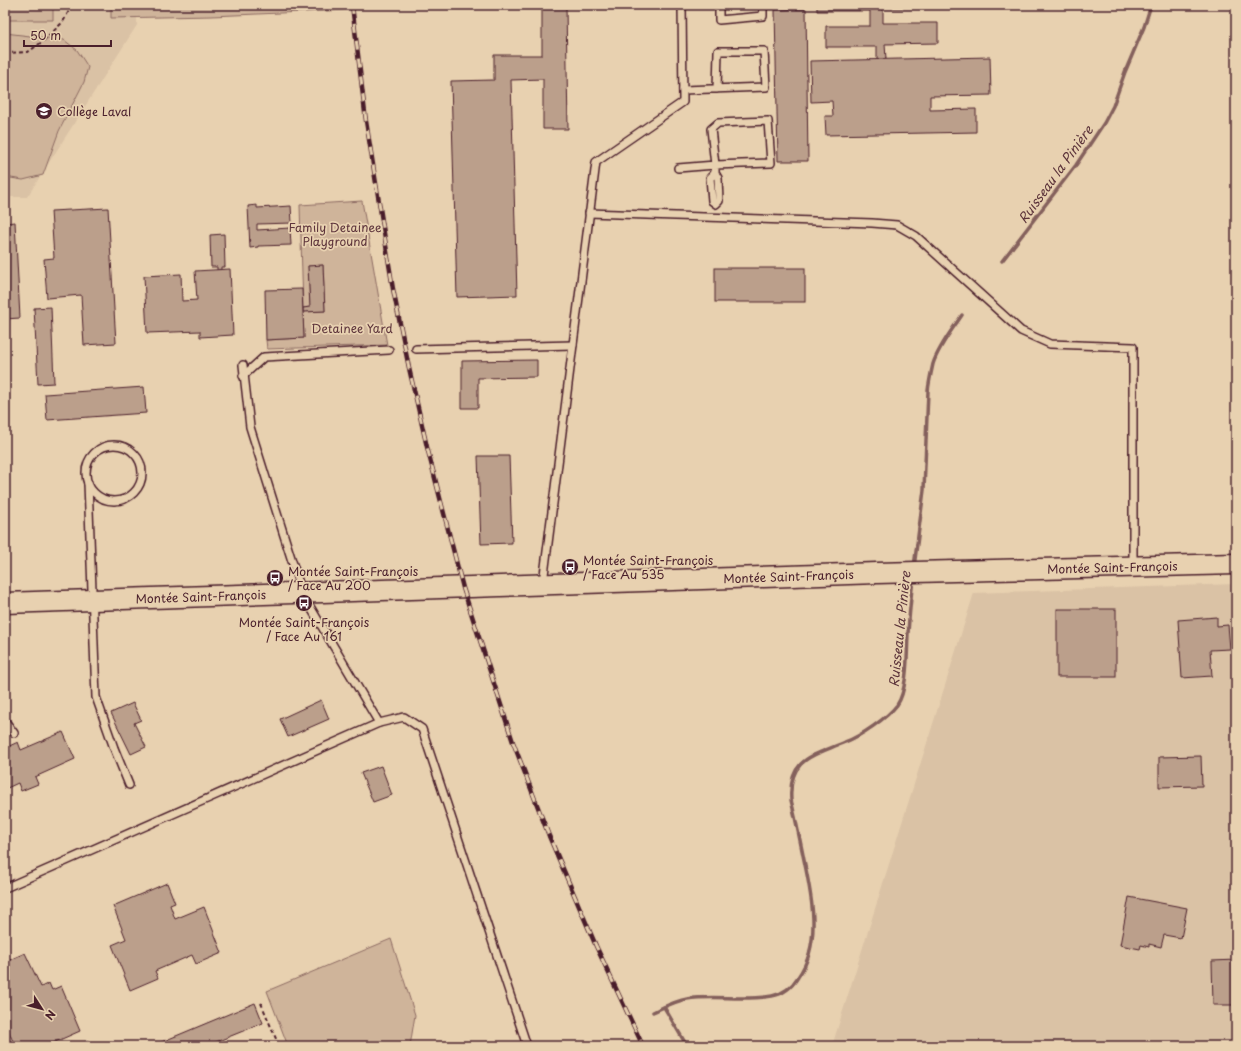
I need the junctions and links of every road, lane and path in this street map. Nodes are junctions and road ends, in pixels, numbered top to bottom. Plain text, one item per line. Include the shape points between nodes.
1 (72, 5) edge
2 (682, 5) edge
3 (719, 5) edge
4 (762, 5) edge
5 (5, 53) edge
6 (717, 89) junction
7 (683, 90) junction
8 (678, 168) dead end
9 (715, 169) junction
10 (589, 213) junction
11 (715, 217) junction
12 (573, 345) junction
13 (416, 349) dead end
14 (389, 350) dead end
15 (243, 365) dead end
16 (243, 376) junction
17 (88, 483) junction
18 (1236, 564) edge
19 (1133, 566) junction
20 (542, 585) junction
21 (302, 593) junction
22 (93, 600) junction
23 (5, 603) edge
24 (5, 721) edge
25 (378, 723) junction
26 (14, 733) dead end
27 (129, 785) dead end
28 (5, 888) edge
29 (261, 1003) dead end
30 (279, 1046) edge
31 (527, 1046) edge

1 - 5 path via 63,22 42,42 28,52
2 - 7 lane
3 - 4 lane via 719,20 763,16
6 - 6 lane via 766,87 764,51 718,51
6 - 7 lane
7 - 10 lane via 683,102 596,162
8 - 9 lane
9 - 9 lane via 711,129 718,122 768,121 771,163
9 - 11 lane via 710,178 712,200 716,204
10 - 11 lane
10 - 12 lane
11 - 19 lane via 897,225 916,236 1020,331 1050,344 1133,347
12 - 13 lane
12 - 20 lane
14 - 16 lane via 264,357
15 - 16 lane
16 - 21 lane via 250,427
17 - 17 lane via 93,491 108,500 127,498 140,484 141,465 131,450 123,446 105,446 97,450 87,465
17 - 22 lane
18 - 19 street, Montée Saint-François
19 - 20 street, Montée Saint-François
20 - 21 street, Montée Saint-François
21 - 22 street, Montée Saint-François
21 - 25 lane
22 - 23 street, Montée Saint-François
22 - 27 lane via 96,697
24 - 26 lane
25 - 28 lane
25 - 31 lane via 404,717 422,729
29 - 30 path

